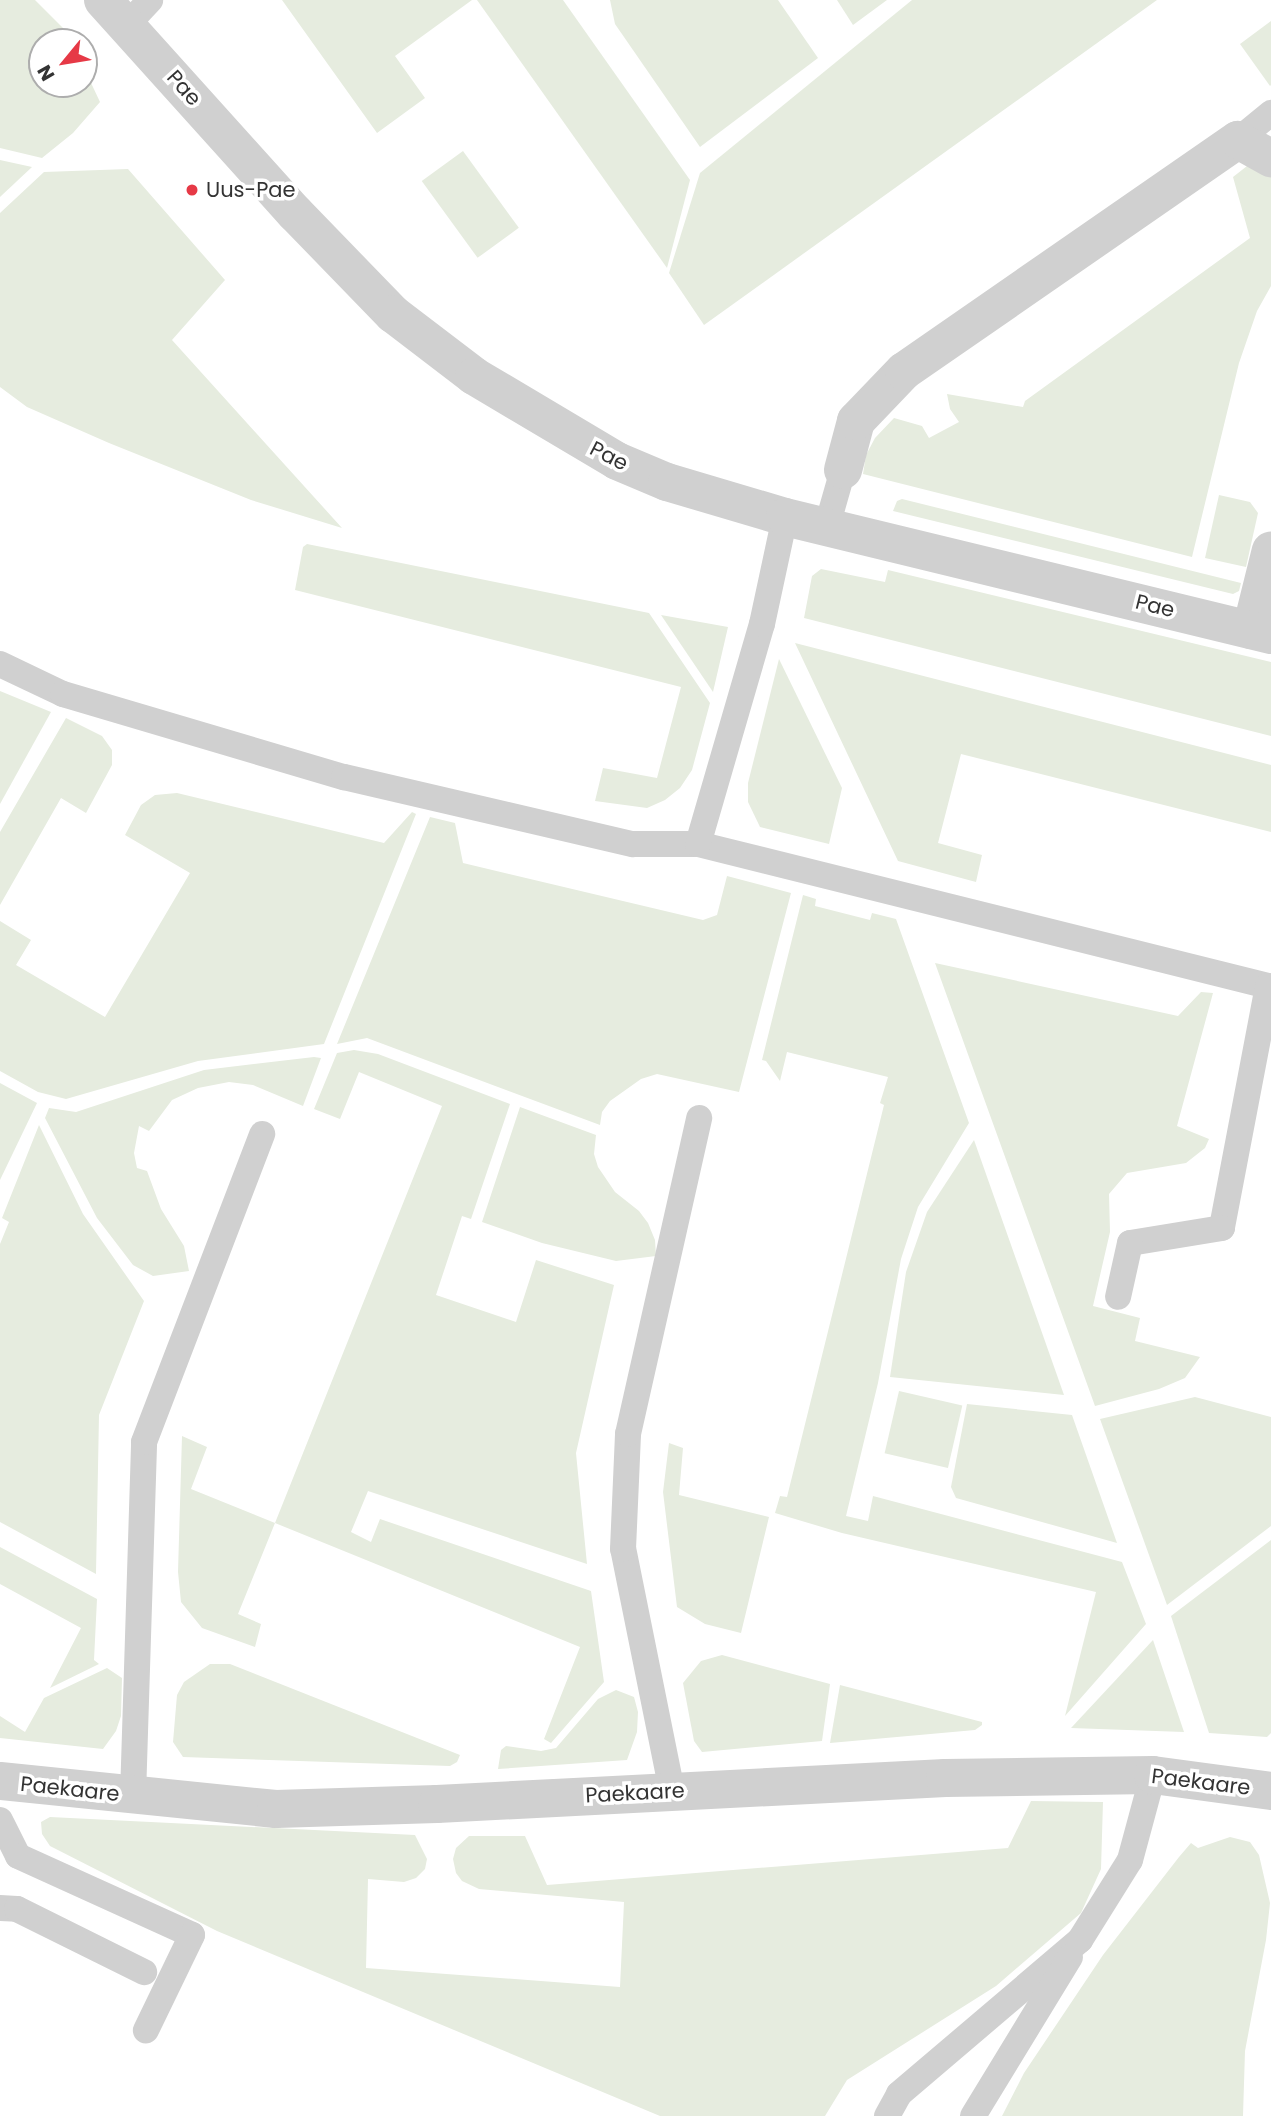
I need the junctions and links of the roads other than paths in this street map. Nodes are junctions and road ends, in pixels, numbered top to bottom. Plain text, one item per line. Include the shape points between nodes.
1 (127, 8) edge
2 (1271, 113) edge
3 (1238, 140) junction
4 (1271, 159) edge
5 (842, 470) joint
6 (785, 517) junction
7 (827, 526) junction
8 (1271, 550) edge
9 (1261, 633) edge
10 (0, 664) edge
11 (698, 844) junction
12 (699, 1118) dead end
13 (262, 1134) dead end
14 (1118, 1297) dead end
15 (1153, 1775) junction
16 (0, 1781) edge
17 (672, 1791) junction
18 (1271, 1791) edge
19 (133, 1796) junction
20 (0, 1820) edge
21 (0, 1908) edge
22 (1080, 1940) junction
23 (145, 1972) dead end
24 (146, 2030) dead end
25 (887, 2116) edge
26 (974, 2116) edge

1 - 6 street, Pae via 295,213 393,314 474,376 617,461 667,482
2 - 3 lane
3 - 4 street
3 - 5 street via 904,371 856,421
5 - 7 lane
6 - 7 street, Pae
6 - 11 lane via 762,624
7 - 9 street, Pae
8 - 9 street
10 - 11 lane via 63,694 344,777 633,844
11 - 14 lane via 1268,986 1222,1228 1130,1243
12 - 17 lane via 628,1434 623,1549
13 - 19 lane via 144,1442
15 - 17 street, Paekaare via 945,1778
15 - 18 street, Paekaare
15 - 22 lane via 1130,1860
16 - 19 street, Paekaare
17 - 19 street, Paekaare via 276,1808
20 - 24 lane via 18,1856 192,1935
21 - 23 lane via 17,1909
22 - 25 lane via 899,2094
22 - 26 lane

